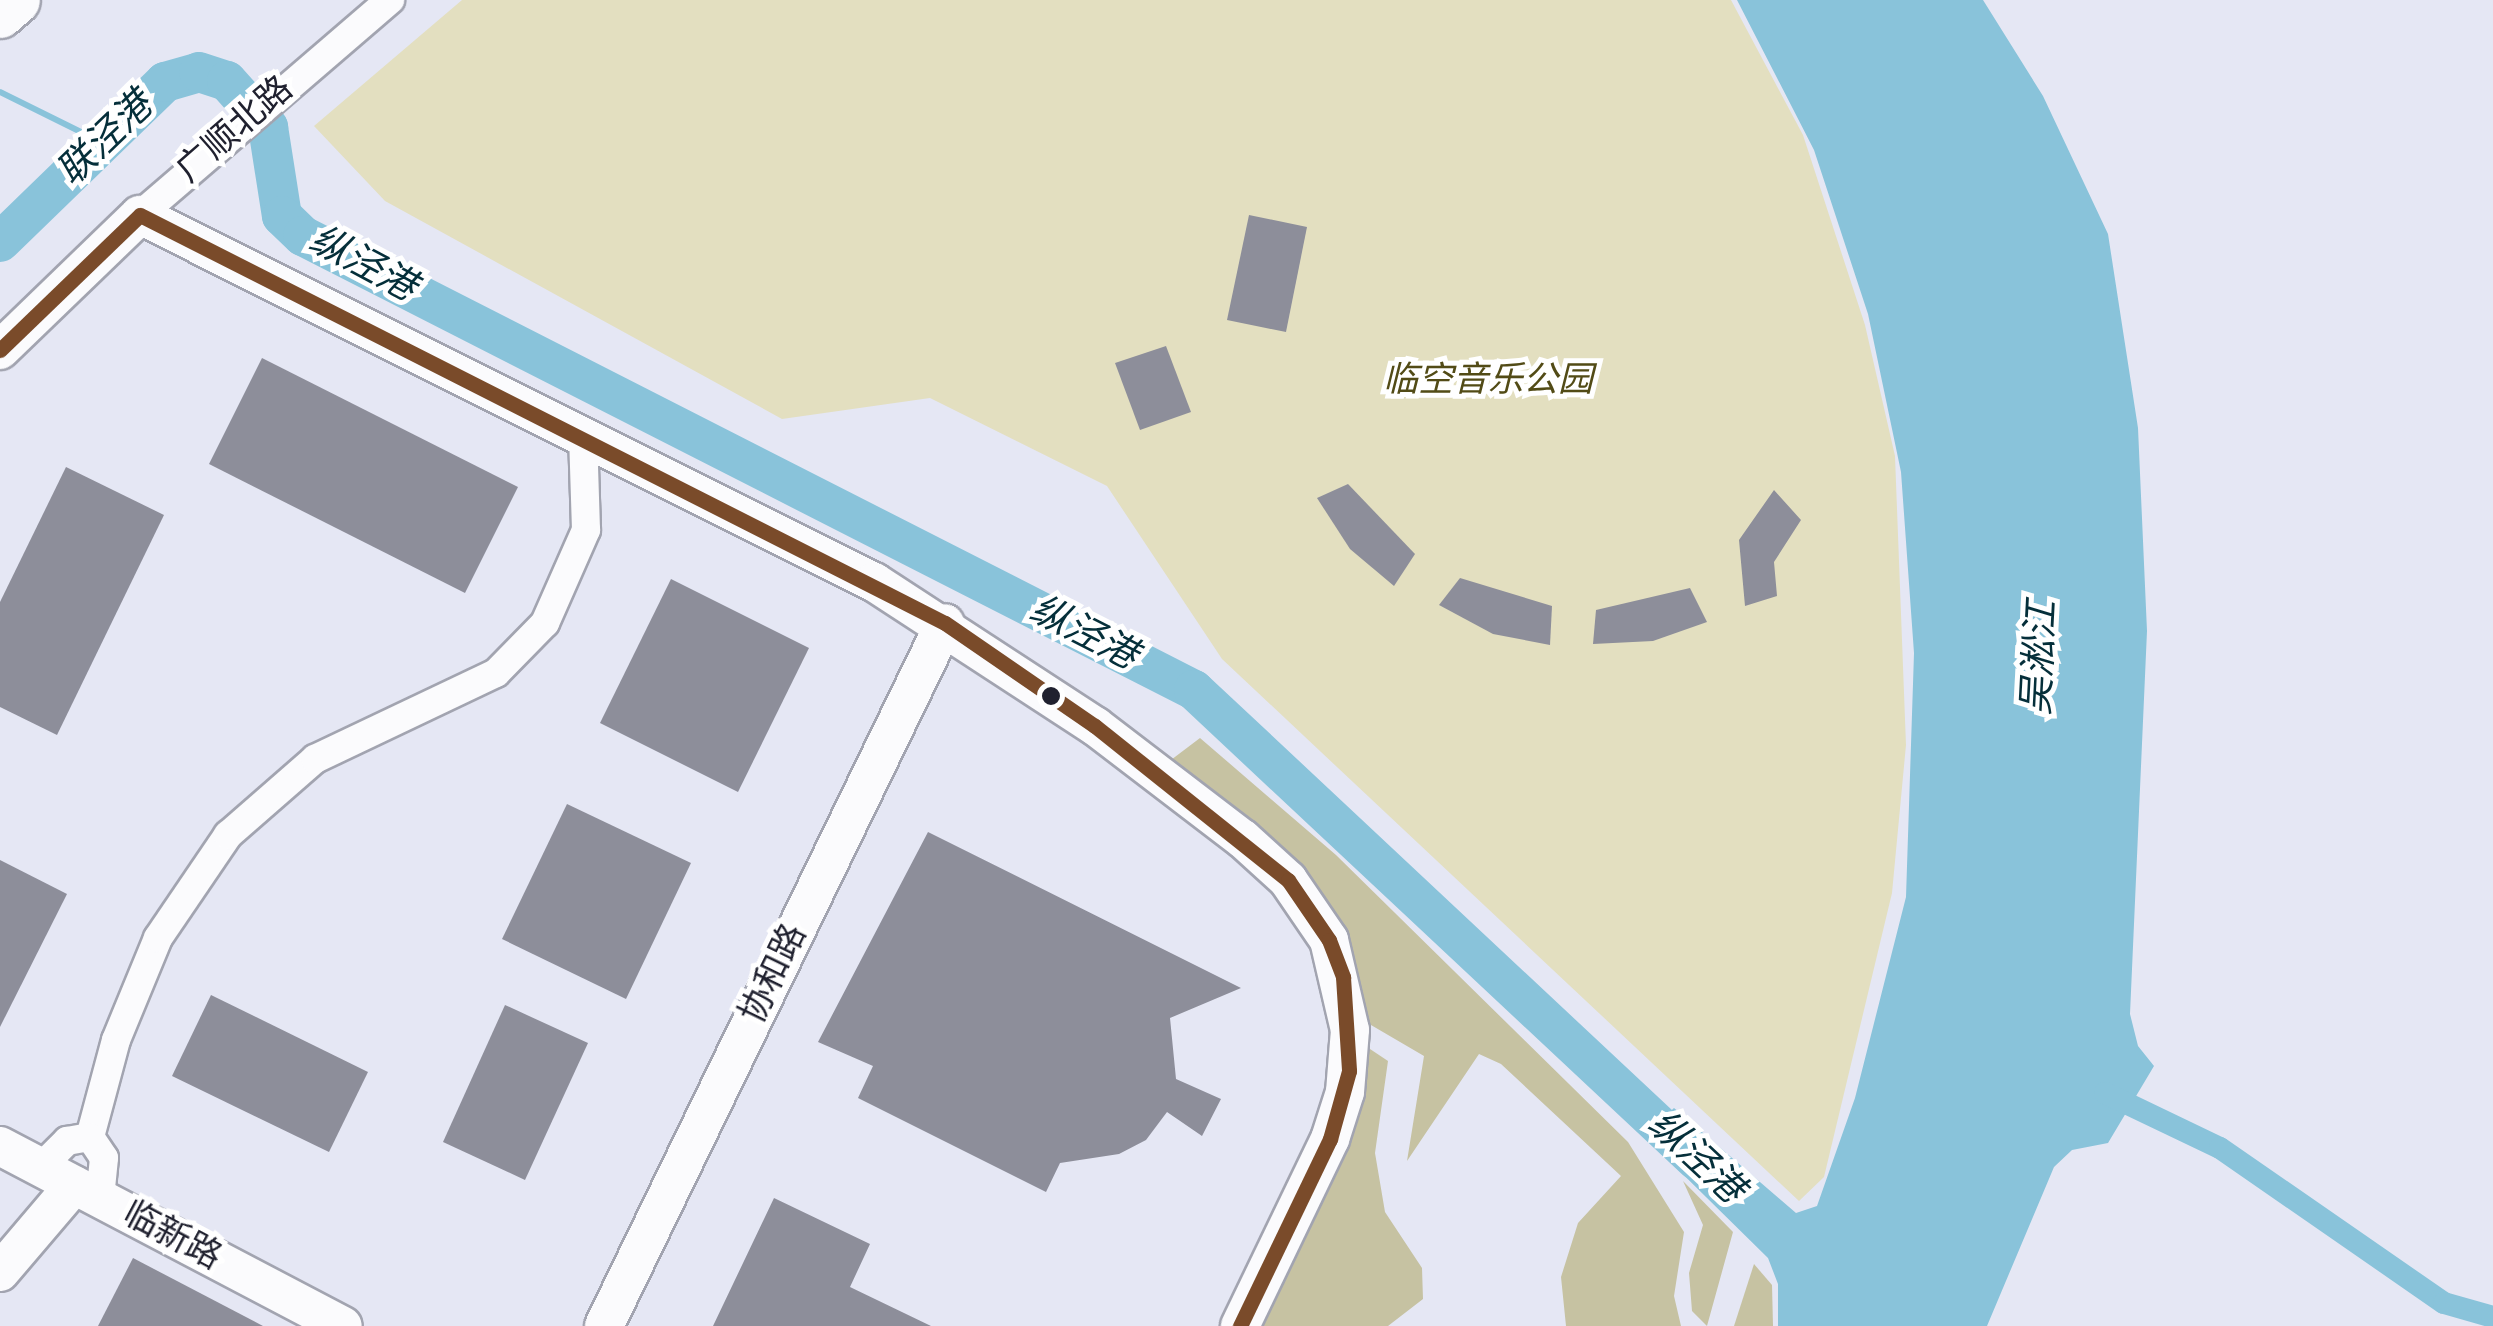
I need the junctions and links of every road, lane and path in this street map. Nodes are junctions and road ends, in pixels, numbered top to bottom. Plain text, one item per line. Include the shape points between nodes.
1 (16, 0) edge
2 (390, 0) edge
3 (0, 14) edge
4 (140, 215) junction
5 (0, 350) edge
6 (583, 437) junction
7 (945, 623) junction
8 (90, 1137) junction
9 (0, 1146) edge
10 (41, 1167) junction
11 (87, 1192) junction
12 (0, 1272) edge
13 (343, 1326) edge
14 (604, 1326) edge
15 (1240, 1326) edge

1 - 3 highway
2 - 4 street, 广顺北路
4 - 5 street, 广顺北路
4 - 6 street
6 - 7 street
6 - 8 street via 586,530 544,623 496,673 315,759 228,835 158,938 116,1040
7 - 14 street, 协和路
7 - 15 street via 1243,840 1318,921 1346,994 1345,1092
8 - 10 street via 67,1142
8 - 11 street via 104,1158
9 - 10 street, 临新路
10 - 11 street, 临新路
11 - 12 street
11 - 13 street, 临新路

